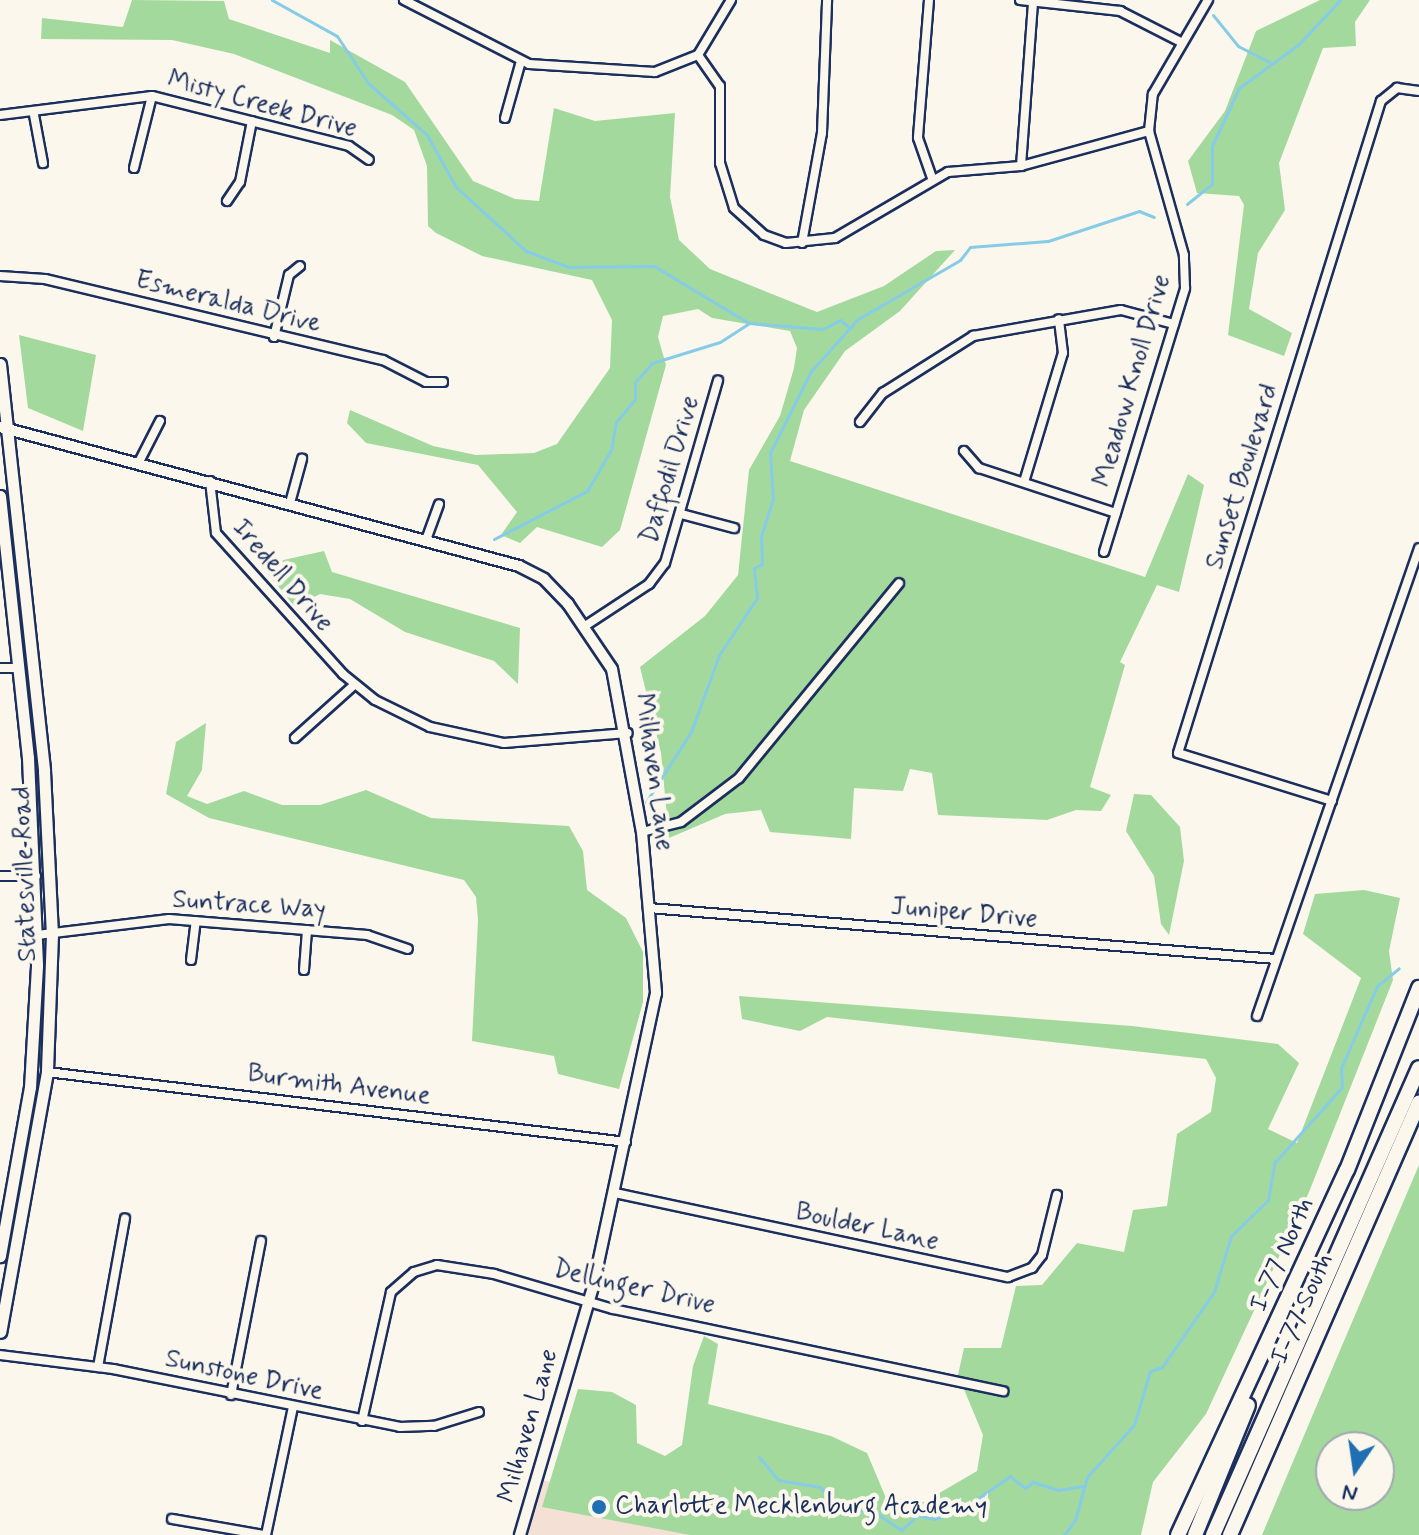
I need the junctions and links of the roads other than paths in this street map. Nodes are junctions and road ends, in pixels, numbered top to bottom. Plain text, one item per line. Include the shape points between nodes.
1 (404, 0) edge
2 (731, 0) edge
3 (827, 0) edge
4 (929, 0) edge
5 (1020, 0) edge
6 (1208, 0) edge
7 (1033, 2) edge
8 (1179, 41) junction
9 (698, 55) junction
10 (521, 61) junction
11 (1419, 91) edge
12 (152, 96) junction
13 (0, 115) edge
14 (34, 115) junction
15 (505, 118) dead end
16 (252, 121) junction
17 (1149, 131) junction
18 (369, 160) dead end
19 (43, 163) dead end
20 (1021, 166) junction
21 (134, 168) dead end
22 (932, 178) junction
23 (227, 201) dead end
24 (802, 243) junction
25 (300, 266) dead end
26 (0, 276) edge
27 (1059, 319) junction
28 (1174, 324) junction
29 (274, 337) junction
30 (0, 364) edge
31 (718, 381) dead end
32 (443, 382) dead end
33 (160, 421) dead end
34 (860, 422) dead end
35 (4, 428) edge
36 (964, 451) dead end
37 (302, 459) dead end
38 (139, 462) junction
39 (210, 481) junction
40 (1024, 482) junction
41 (0, 496) edge
42 (290, 503) junction
43 (439, 504) dead end
44 (1116, 513) junction
45 (681, 514) junction
46 (734, 528) dead end
47 (426, 540) junction
48 (1419, 548) edge
49 (1104, 552) dead end
50 (899, 583) dead end
51 (585, 626) junction
52 (0, 668) edge
53 (18, 668) junction
54 (354, 685) junction
55 (628, 733) junction
56 (295, 738) dead end
57 (1332, 801) junction
58 (642, 832) junction
59 (0, 876) edge
60 (36, 876) junction
61 (649, 908) junction
62 (196, 921) junction
63 (307, 930) junction
64 (52, 934) junction
65 (37, 935) junction
66 (408, 949) dead end
67 (1276, 959) junction
68 (191, 960) dead end
69 (304, 970) dead end
70 (1419, 988) edge
71 (1257, 1016) dead end
72 (1419, 1068) edge
73 (47, 1072) junction
74 (1419, 1103) edge
75 (626, 1142) junction
76 (615, 1193) junction
77 (1057, 1195) dead end
78 (125, 1218) dead end
79 (261, 1241) dead end
80 (0, 1256) edge
81 (588, 1302) junction
82 (0, 1332) edge
83 (1275, 1333) junction
84 (0, 1355) edge
85 (98, 1367) junction
86 (1003, 1391) dead end
87 (231, 1395) junction
88 (293, 1407) junction
89 (479, 1412) dead end
90 (362, 1421) junction
91 (172, 1519) dead end
92 (265, 1535) edge
93 (520, 1535) edge
94 (1178, 1535) edge
95 (1195, 1535) edge
96 (1213, 1535) edge
97 (1230, 1535) edge

1 - 10 street
2 - 9 street
3 - 24 street via 822,133
4 - 22 street via 918,138
5 - 7 street
6 - 8 street, Meadow Knoll Drive
7 - 8 street via 1120,11
7 - 20 street
8 - 17 street, Meadow Knoll Drive via 1156,83
9 - 10 street via 655,72 556,69
9 - 24 street via 720,86 720,163 734,208 764,235
10 - 15 street
11 - 57 street, Sunset Boulevard via 1397,88 1381,101 1178,753
12 - 14 street, Misty Creek Drive via 103,98
12 - 16 street, Misty Creek Drive
12 - 21 street
13 - 14 street, Misty Creek Drive
14 - 19 street
16 - 18 street, Misty Creek Drive via 349,146
16 - 23 street via 240,182
17 - 20 street
17 - 28 street, Meadow Knoll Drive via 1184,255 1185,288
20 - 22 street
22 - 24 street via 835,238
25 - 29 street via 289,275
26 - 29 street, Esmeralda Drive via 45,279
27 - 28 street via 1121,310
27 - 34 street via 973,336 883,393
27 - 40 street via 1063,353
28 - 44 street, Meadow Knoll Drive
29 - 32 street, Esmeralda Drive via 383,360 426,382
30 - 35 main road, Statesville Road
31 - 45 street, Daffodil Drive
33 - 38 street
35 - 38 street, Milhaven Lane
35 - 64 main road, Statesville Road via 44,771
36 - 40 street via 979,468
37 - 42 street
38 - 39 street, Milhaven Lane
39 - 42 street, Milhaven Lane
39 - 54 street, Iredell Drive via 216,533
40 - 44 street
41 - 53 main road, Statesville Road
42 - 47 street, Milhaven Lane
43 - 47 street
44 - 49 street, Meadow Knoll Drive
45 - 46 street
45 - 51 street, Daffodil Drive via 654,579
47 - 51 street, Milhaven Lane via 534,572
48 - 57 street
50 - 58 street via 739,778 681,822
51 - 55 street, Milhaven Lane via 612,669
52 - 53 street
53 - 60 main road, Statesville Road
54 - 55 street, Iredell Drive via 402,714 472,738 522,744
54 - 56 street
55 - 58 street, Milhaven Lane
57 - 67 street
58 - 61 street, Milhaven Lane
59 - 60 street
60 - 65 main road, Statesville Road
61 - 67 street, Juniper Drive
61 - 75 street, Milhaven Lane via 656,993
62 - 63 street, Suntrace Way
62 - 64 street, Suntrace Way via 160,919
62 - 68 street
63 - 66 street, Suntrace Way via 390,938
63 - 69 street
64 - 65 street, Suntrace Way
64 - 73 main road, Statesville Road
65 - 80 main road, Statesville Road via 30,1087
67 - 71 street
70 - 83 highway, I-77 North
72 - 96 highway
73 - 75 street, Burmith Avenue
73 - 82 main road, Statesville Road
74 - 97 highway, I-77 South
75 - 76 street, Milhaven Lane
76 - 77 street, Boulder Lane via 1008,1277 1032,1268 1042,1255
76 - 81 street, Milhaven Lane
78 - 85 street
79 - 87 street
81 - 86 street, Dellinger Drive
81 - 90 street, Dellinger Drive via 454,1266 414,1272 387,1301
81 - 93 street, Milhaven Lane
83 - 94 highway, I-77 North
83 - 95 highway
84 - 85 street, Sunstone Drive
85 - 87 street, Sunstone Drive
87 - 88 street, Sunstone Drive
88 - 90 street, Sunstone Drive
88 - 92 street
89 - 90 street, Sunstone Drive via 418,1427
91 - 92 street

